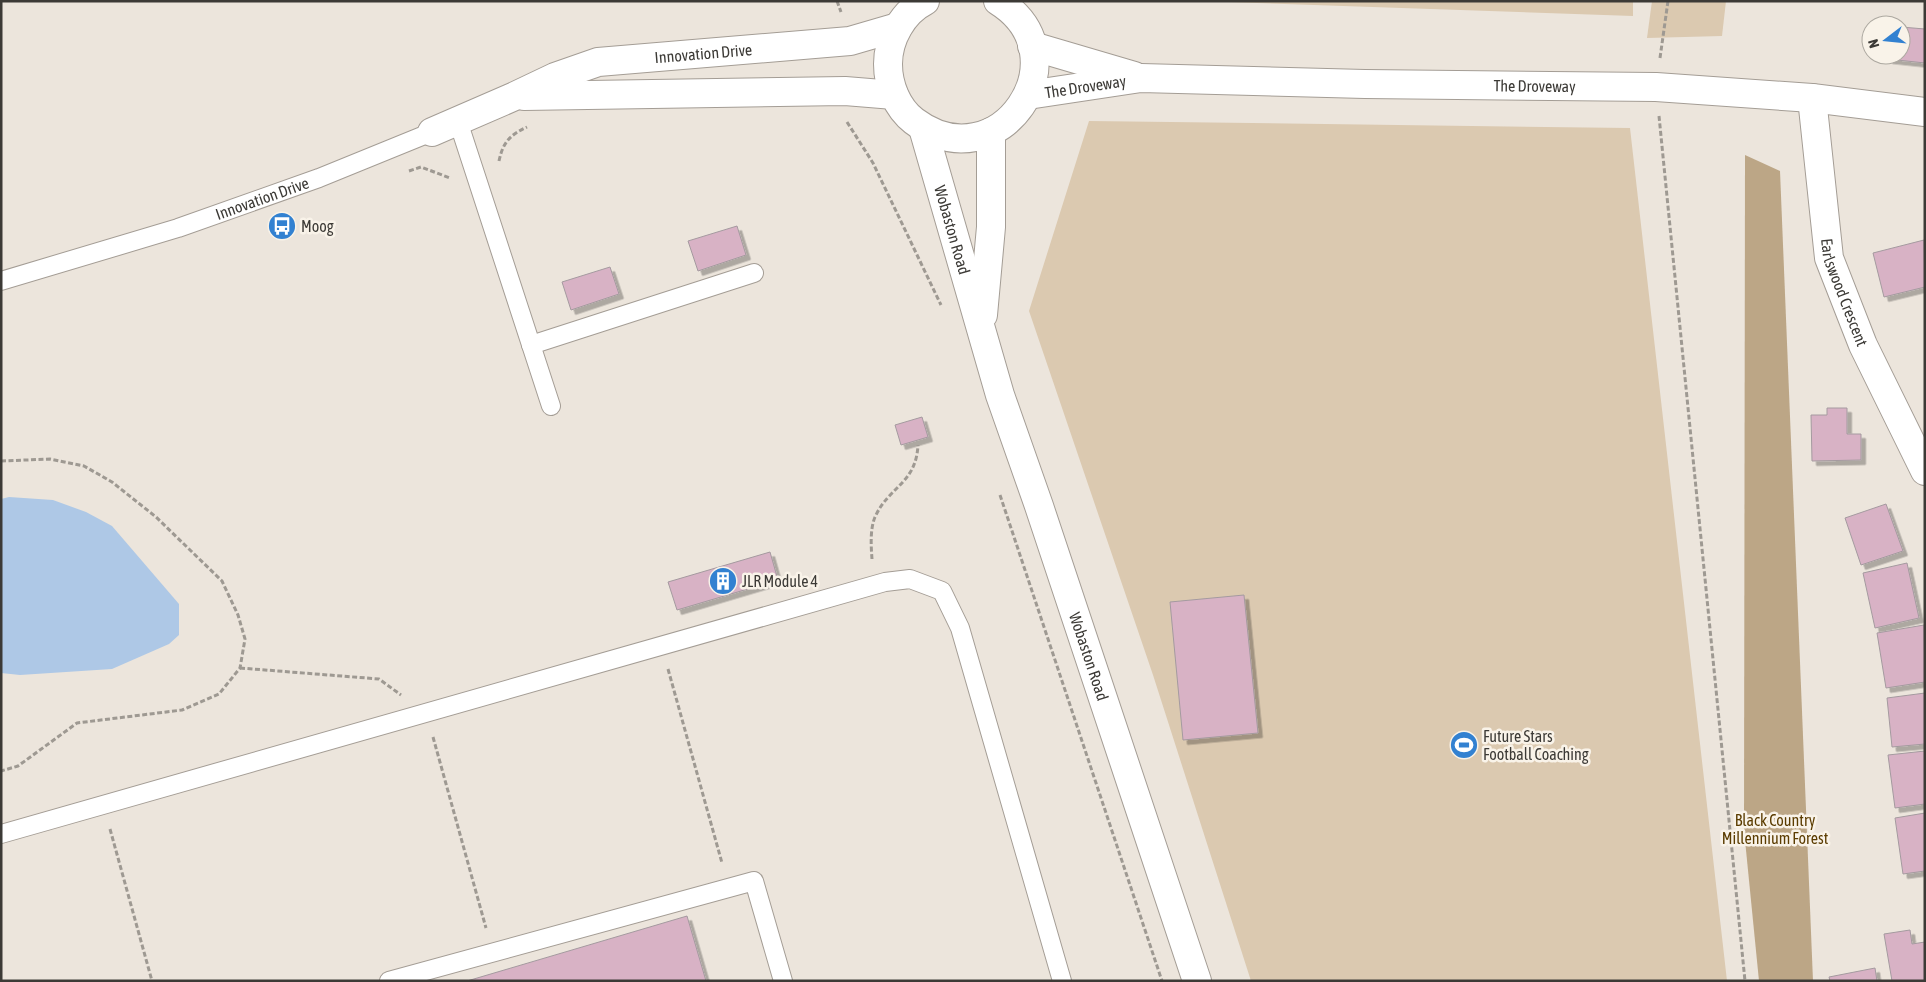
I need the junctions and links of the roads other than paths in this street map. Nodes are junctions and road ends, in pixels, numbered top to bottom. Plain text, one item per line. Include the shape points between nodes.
1 (998, 1) edge
2 (923, 2) edge
3 (898, 27) junction
4 (1032, 46) junction
5 (1142, 78) junction
6 (515, 96) junction
7 (894, 96) junction
8 (1028, 96) junction
9 (1812, 98) junction
10 (1925, 112) edge
11 (458, 121) junction
12 (923, 128) junction
13 (432, 132) joint
14 (991, 132) junction
15 (754, 273) dead end
16 (1, 281) edge
17 (982, 332) junction
18 (531, 345) junction
19 (551, 406) dead end
20 (1925, 471) edge
21 (1, 834) edge
22 (389, 981) edge
23 (783, 981) edge
24 (1062, 981) edge
25 (1197, 981) edge

1 - 4 street via 1018,18
2 - 3 street
3 - 6 street, Innovation Drive via 850,41 598,62
3 - 7 street via 888,63
4 - 5 street, The Droveway
4 - 8 street via 1034,79
5 - 8 street, The Droveway
5 - 9 street, The Droveway via 1656,88
6 - 7 street, Innovation Drive via 835,92
6 - 11 street, Innovation Drive
7 - 12 street
8 - 14 street via 1018,112
9 - 10 street, The Droveway
9 - 20 street, Earlswood Crescent via 1829,258 1863,345
11 - 13 street, Innovation Drive
11 - 18 lane
12 - 14 street via 956,138 973,138
12 - 17 street, Wobaston Road
13 - 16 lane, Innovation Drive via 319,178 178,228
14 - 17 street, Wobaston Road via 991,227
15 - 18 lane
17 - 25 street, Wobaston Road via 1000,395
18 - 19 lane
21 - 24 lane via 876,584 910,579 942,592 960,628
22 - 23 lane via 754,881

